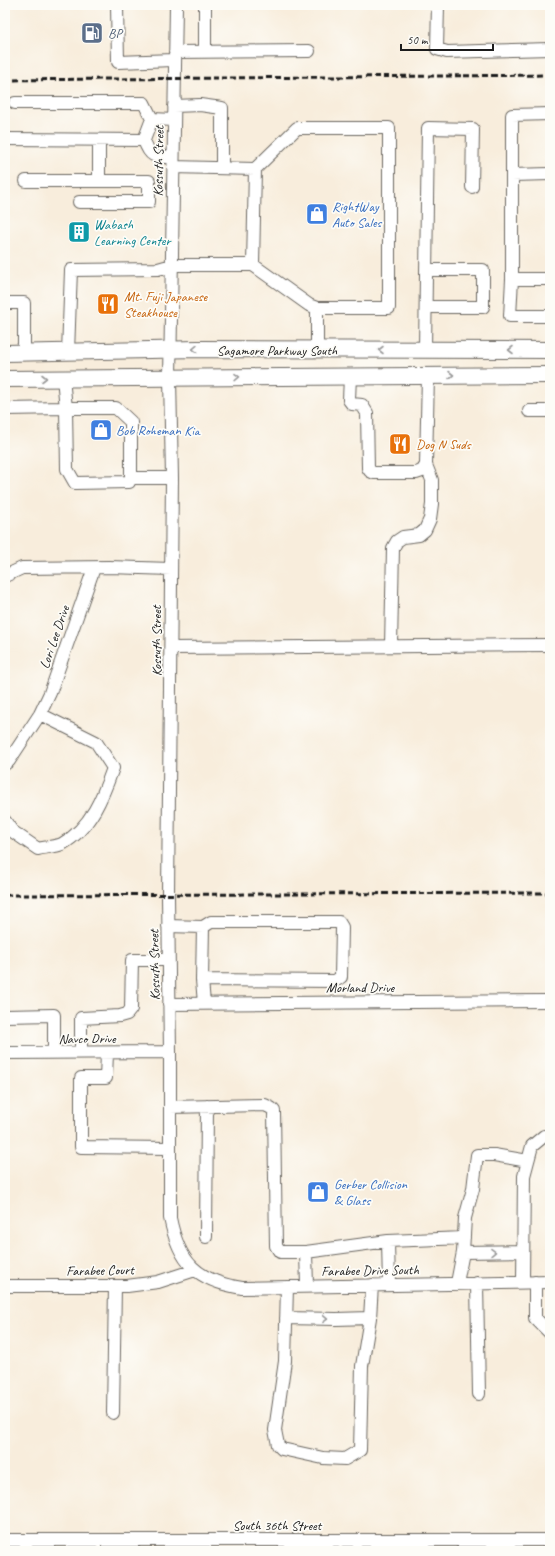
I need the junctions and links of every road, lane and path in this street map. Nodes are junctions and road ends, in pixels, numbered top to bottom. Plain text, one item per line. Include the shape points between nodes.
1 (118, 5) edge
2 (176, 5) edge
3 (205, 5) edge
4 (438, 5) edge
5 (550, 49) edge
6 (309, 51) dead end
7 (205, 52) junction
8 (174, 56) junction
9 (15, 103) dead end
10 (174, 106) junction
11 (550, 114) edge
12 (152, 119) junction
13 (174, 120) junction
14 (5, 139) edge
15 (99, 140) junction
16 (144, 140) junction
17 (173, 162) junction
18 (222, 168) junction
19 (255, 169) junction
20 (550, 174) edge
21 (512, 175) junction
22 (26, 181) dead end
23 (99, 181) junction
24 (472, 188) dead end
25 (79, 202) dead end
26 (172, 265) junction
27 (253, 265) junction
28 (426, 270) junction
29 (550, 278) edge
30 (512, 279) junction
31 (5, 303) edge
32 (426, 307) junction
33 (317, 308) junction
34 (550, 316) edge
35 (171, 350) junction
36 (316, 350) junction
37 (425, 350) junction
38 (550, 350) edge
39 (68, 352) junction
40 (5, 353) edge
41 (24, 353) junction
42 (428, 375) junction
43 (550, 375) edge
44 (350, 376) junction
45 (63, 378) junction
46 (170, 378) junction
47 (5, 379) edge
48 (5, 408) edge
49 (66, 408) junction
50 (529, 411) dead end
51 (550, 411) edge
52 (426, 465) junction
53 (132, 478) junction
54 (172, 478) junction
55 (94, 568) junction
56 (171, 569) junction
57 (5, 576) edge
58 (550, 644) edge
59 (391, 646) junction
60 (171, 648) junction
61 (40, 714) junction
62 (5, 764) edge
63 (5, 821) edge
64 (168, 926) junction
65 (203, 927) junction
66 (168, 960) junction
67 (202, 980) junction
68 (335, 981) junction
69 (550, 1001) edge
70 (335, 1002) junction
71 (204, 1003) junction
72 (170, 1004) junction
73 (5, 1016) edge
74 (81, 1052) junction
75 (107, 1052) junction
76 (170, 1052) junction
77 (5, 1053) edge
78 (54, 1053) junction
79 (207, 1106) junction
80 (170, 1107) junction
81 (550, 1136) edge
82 (170, 1148) junction
83 (528, 1161) junction
84 (206, 1237) dead end
85 (464, 1238) junction
86 (388, 1241) junction
87 (523, 1251) junction
88 (306, 1252) junction
89 (463, 1252) junction
90 (194, 1270) junction
91 (529, 1282) junction
92 (550, 1282) edge
93 (457, 1283) junction
94 (477, 1283) junction
95 (372, 1285) junction
96 (389, 1285) junction
97 (5, 1286) edge
98 (114, 1286) junction
99 (307, 1286) junction
100 (287, 1287) junction
101 (286, 1318) junction
102 (370, 1318) junction
103 (550, 1333) edge
104 (479, 1394) dead end
105 (112, 1412) dead end
106 (5, 1540) edge
107 (550, 1540) edge
108 (316, 1545) edge
109 (48, 1546) edge

1 - 8 street via 118,62
2 - 8 street, Kossuth Street
3 - 7 street
4 - 5 street via 438,49 447,52
6 - 7 street
7 - 8 street
8 - 10 street, Kossuth Street
9 - 12 street via 144,103
10 - 13 street, Kossuth Street
10 - 18 street via 200,105 222,108
11 - 21 street via 512,115
12 - 13 street
12 - 16 street
13 - 17 street, Kossuth Street
14 - 15 street
15 - 16 street
15 - 23 street
16 - 17 street via 153,156
17 - 18 street
17 - 26 street, Kossuth Street
18 - 19 street
19 - 27 street
19 - 33 street via 297,128 389,128 389,308
20 - 21 street
21 - 30 street
22 - 23 street
23 - 25 street via 150,181 149,202
24 - 28 street via 473,129 428,128
26 - 27 street
26 - 35 street, Kossuth Street
26 - 39 street via 158,268 71,270
27 - 33 street
28 - 32 street
28 - 32 street via 483,270 483,307
29 - 30 street
30 - 34 street via 510,316
31 - 41 street via 24,303
32 - 37 street
33 - 36 street
36 -> 35 main road, Sagamore Parkway South
35 - 39 main road, Sagamore Parkway South
35 - 46 street, Kossuth Street
37 -> 36 main road, Sagamore Parkway South
38 -> 37 main road, Sagamore Parkway South
39 - 41 main road, Sagamore Parkway South
40 - 41 main road, Sagamore Parkway South
42 -> 43 main road, Sagamore Parkway South
42 - 44 main road, Sagamore Parkway South
42 - 52 street
46 -> 44 main road, Sagamore Parkway South
44 - 52 street via 349,400 352,404 362,405 368,413 370,471 416,473 422,471
45 - 46 main road, Sagamore Parkway South
47 -> 45 main road, Sagamore Parkway South
45 - 49 street
46 - 54 street, Kossuth Street
48 - 49 street
49 - 53 street via 116,408 131,422
49 - 53 street via 67,469 75,483 129,482
50 - 51 street
52 - 59 street via 432,480 430,519 425,530 419,535 403,537 393,548
53 - 54 street
54 - 56 street, Kossuth Street
55 - 56 street
55 - 57 street via 22,568
55 - 61 street, Lori Lee Drive via 50,693
56 - 60 street, Kossuth Street
58 - 59 street
59 - 60 street
60 - 64 street, Kossuth Street
61 - 62 street, Lori Lee Drive
61 - 63 street via 96,742 113,768 102,798 81,830 61,844 38,849 12,831
64 - 65 street
64 - 66 street, Kossuth Street
65 - 67 street
65 - 68 street via 211,922 339,922 342,927 341,977
66 - 72 street, Kossuth Street
66 - 74 street via 132,960 131,1009 127,1014 120,1016 81,1018
67 - 68 street
67 - 71 street
68 - 70 street
69 - 70 street, Morland Drive
70 - 71 street, Morland Drive
71 - 72 street, Morland Drive
72 - 76 street, Kossuth Street
73 - 78 street via 54,1015
74 - 75 street, Navco Drive
74 - 78 street, Navco Drive
75 - 76 street, Navco Drive
75 - 82 street via 106,1078 81,1078 81,1147
76 - 80 street, Kossuth Street
77 - 78 street, Navco Drive
79 - 80 street
79 - 84 street
79 - 88 street via 265,1105 274,1111 276,1246 280,1252
80 - 82 street, Kossuth Street
81 - 83 street via 544,1136 532,1146
82 - 90 street, Kossuth Street via 170,1218 182,1256
83 - 85 street via 494,1155 477,1156 473,1189 465,1218
83 - 87 street via 524,1176
85 - 86 street
85 - 89 street
86 - 88 street
86 - 96 street
89 -> 87 street
87 - 91 street
88 - 99 street
89 - 93 street
90 - 98 street, Farabee Court via 158,1282
90 - 100 street, Farabee Drive South via 209,1280 225,1285 242,1288
91 - 92 street, Farabee Drive South
91 - 94 street, Farabee Drive South
91 - 103 street via 535,1318
93 - 94 street, Farabee Drive South
93 - 96 street, Farabee Drive South
94 - 104 street
95 - 96 street, Farabee Drive South
95 - 99 street, Farabee Drive South
95 - 102 street
97 - 98 street, Farabee Court
98 - 105 street
99 - 100 street, Farabee Drive South
100 - 101 street
101 -> 102 street
101 - 102 street via 285,1361 275,1430 278,1445 282,1449 323,1458 345,1459 360,1450 362,1366
106 - 109 street, South 36th Street
107 - 108 street, South 36th Street
108 - 109 street, South 36th Street

